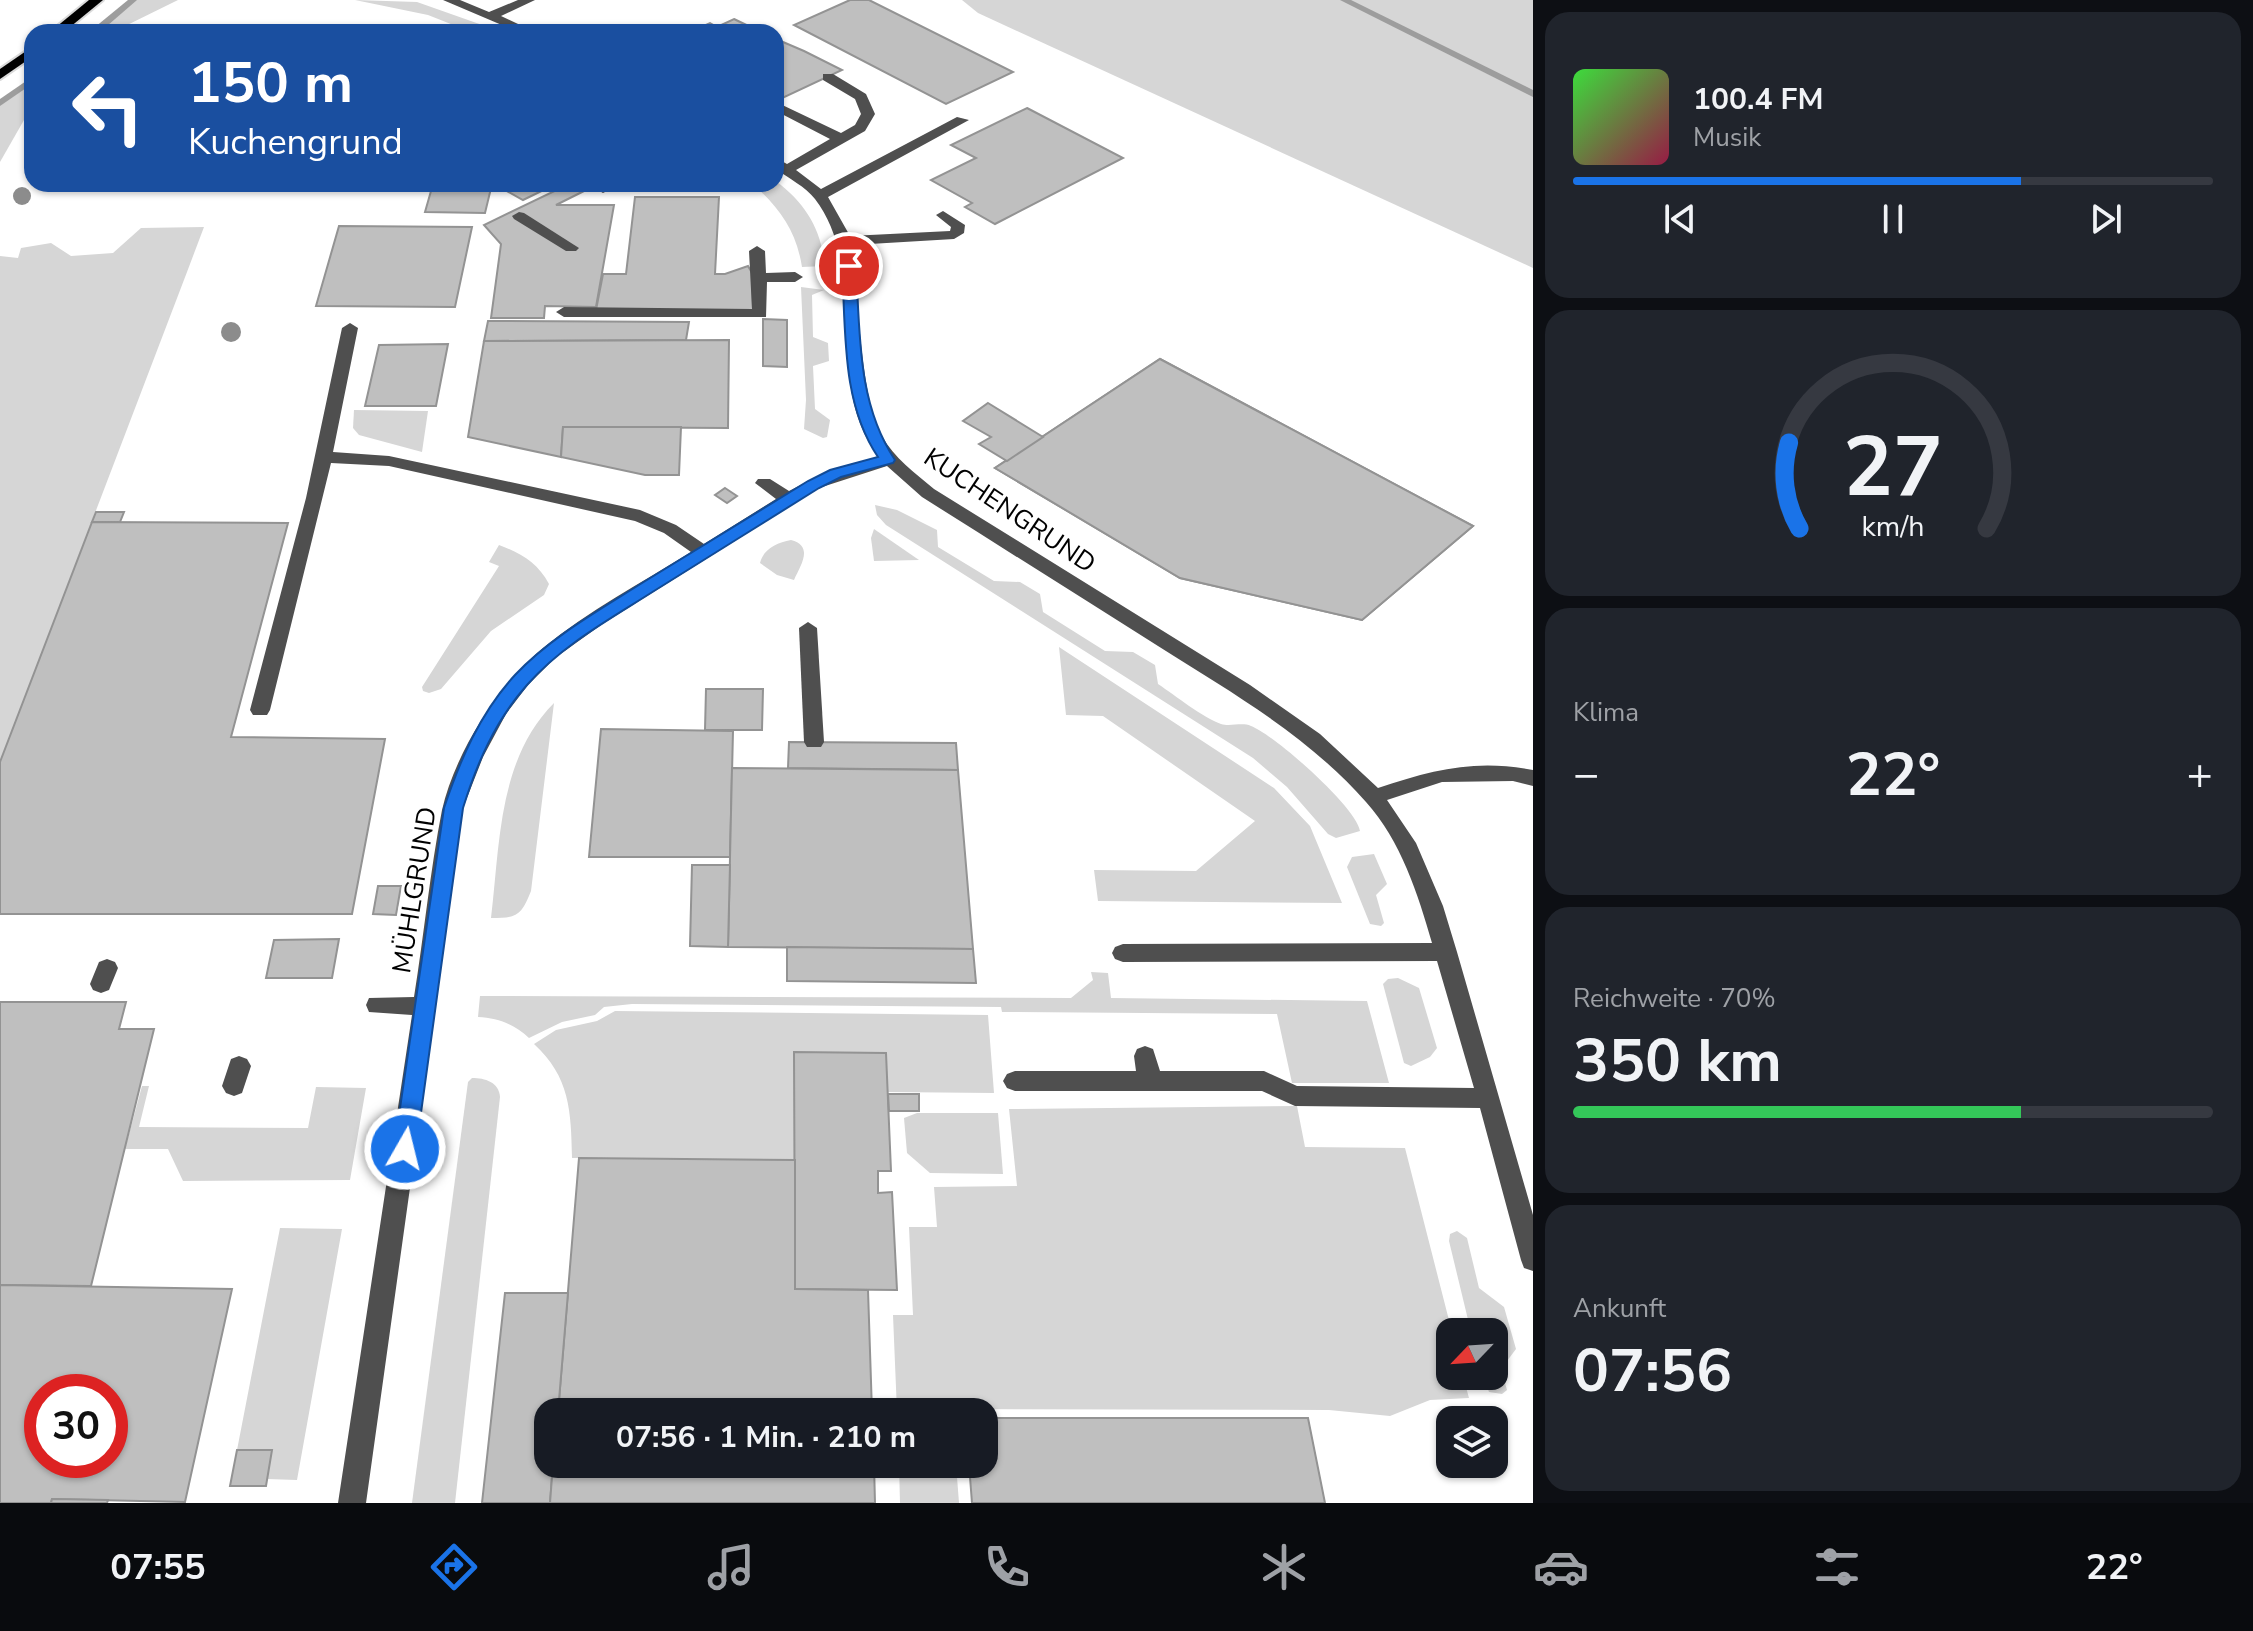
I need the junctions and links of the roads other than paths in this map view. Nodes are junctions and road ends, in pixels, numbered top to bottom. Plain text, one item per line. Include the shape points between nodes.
1 (97, 0) edge
2 (449, 0) edge
3 (529, 0) edge
4 (492, 15) junction
5 (66, 24) edge
6 (512, 24) edge
7 (24, 57) edge
8 (0, 75) edge
9 (828, 77) dead end
10 (784, 110) edge
11 (962, 120) dead end
12 (841, 139) junction
13 (784, 165) edge
14 (784, 168) edge
15 (820, 195) junction
16 (943, 215) dead end
17 (519, 216) dead end
18 (845, 241) junction
19 (571, 248) dead end
20 (757, 251) dead end
21 (795, 277) dead end
22 (759, 278) junction
23 (564, 312) dead end
24 (350, 328) dead end
25 (323, 457) junction
26 (887, 460) junction
27 (764, 483) dead end
28 (789, 499) junction
29 (703, 552) junction
30 (808, 628) dead end
31 (260, 710) dead end
32 (814, 742) dead end
33 (1533, 778) edge
34 (1374, 797) junction
35 (1446, 952) junction
36 (1123, 953) dead end
37 (377, 1005) dead end
38 (426, 1006) junction
39 (1145, 1056) dead end
40 (1015, 1081) dead end
41 (1150, 1081) junction
42 (1489, 1098) junction
43 (1533, 1260) edge
44 (352, 1503) edge

1 - 5 main road
2 - 4 street
3 - 4 street
4 - 6 street
7 - 8 main road
9 - 12 street via 861,97 868,114 860,128
10 - 12 street
11 - 15 street
12 - 13 street
14 - 15 street, KUCHENGRUND
15 - 18 street, KUCHENGRUND
16 - 18 street via 958,225 954,235
17 - 19 street
18 - 26 street, KUCHENGRUND via 862,411
20 - 22 street
21 - 22 street
22 - 23 street via 760,314
24 - 25 street
25 - 29 street via 389,461 640,516
25 - 31 street
26 - 28 street, MÜHLGRUND via 836,474
26 - 34 street, KUCHENGRUND via 928,493 1301,730
27 - 28 street
28 - 29 street, MÜHLGRUND
29 - 38 street, MÜHLGRUND via 548,653 490,721 453,808
30 - 32 street
33 - 34 street via 1442,775
34 - 35 street, KUCHENGRUND via 1406,843
35 - 36 street
35 - 42 street, KUCHENGRUND
37 - 38 street
38 - 44 street, MÜHLGRUND
39 - 41 street
40 - 41 street
41 - 42 street via 1264,1081 1295,1096
42 - 43 street, KUCHENGRUND

